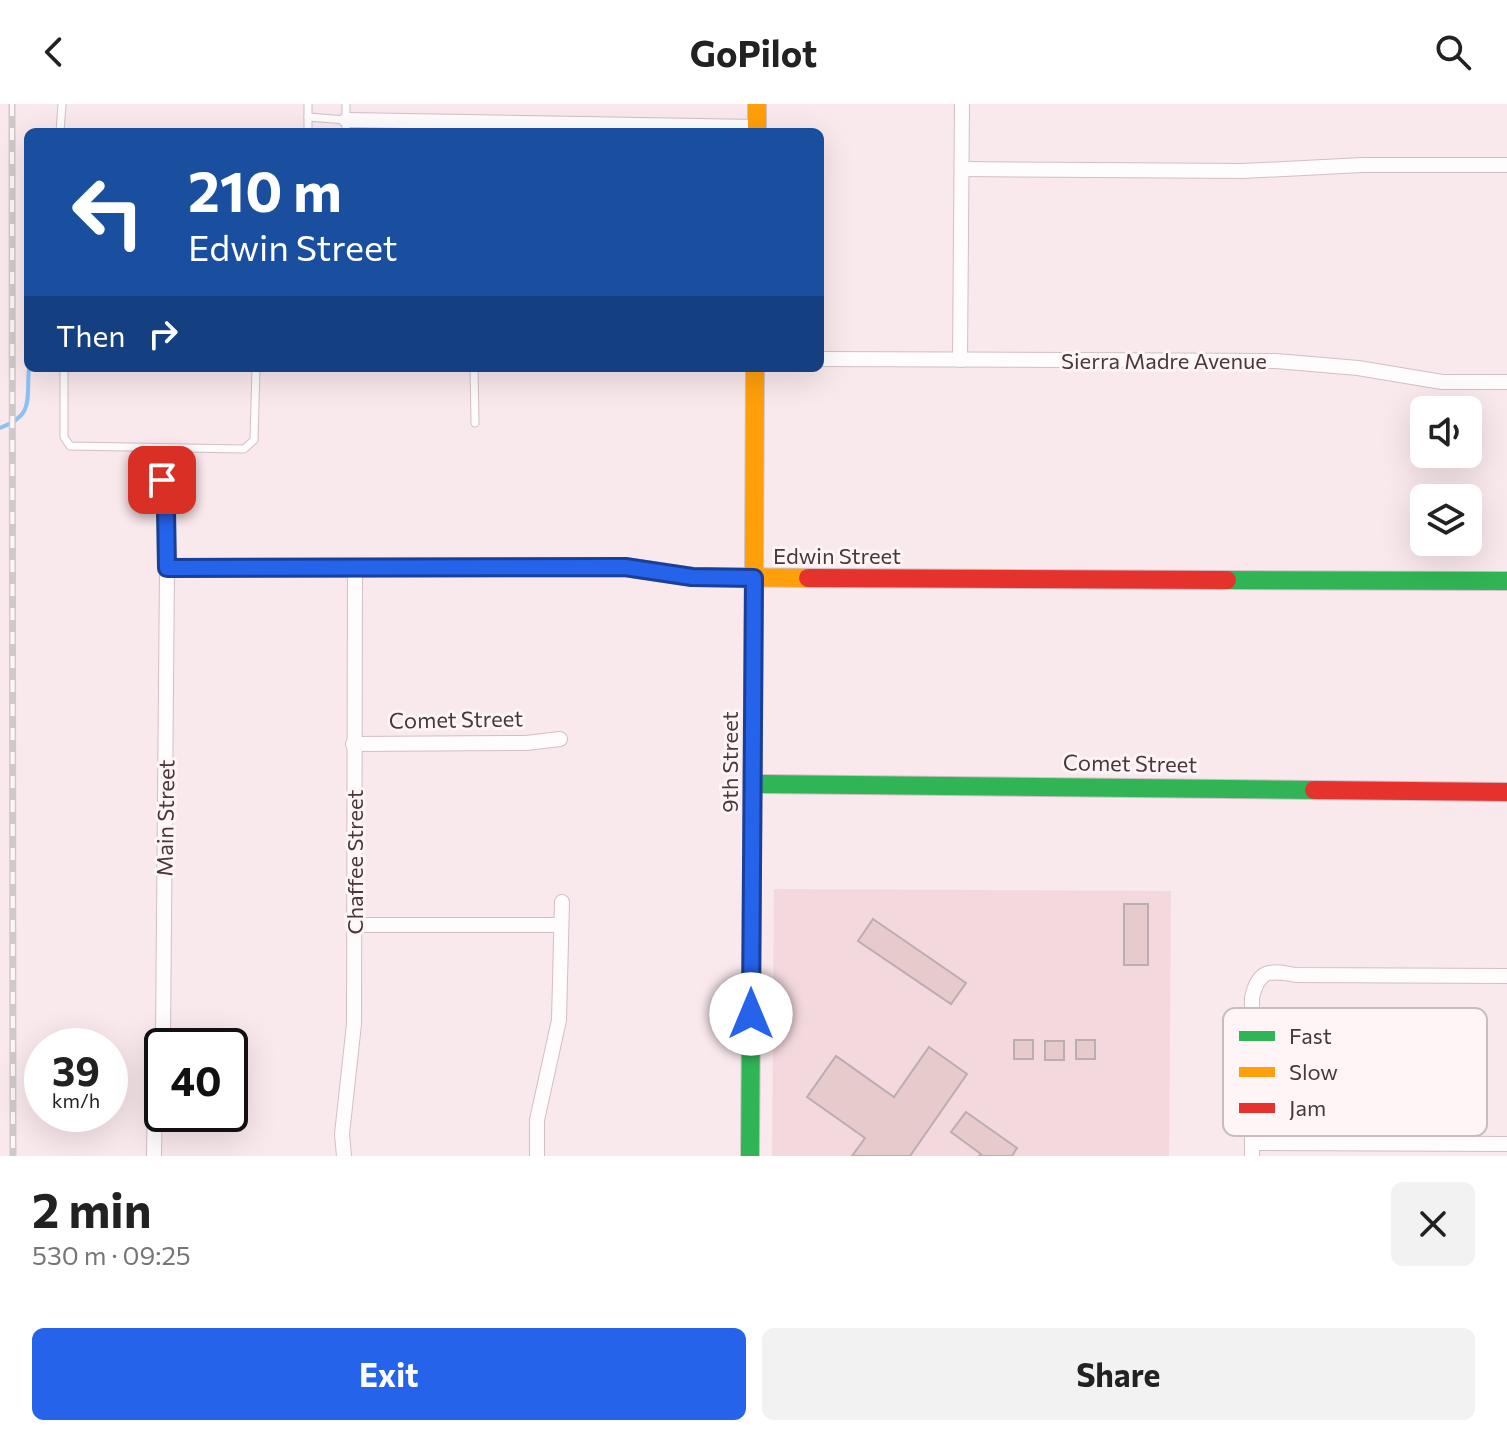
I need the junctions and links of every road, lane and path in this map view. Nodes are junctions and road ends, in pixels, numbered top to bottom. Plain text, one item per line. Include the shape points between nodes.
1 (62, 104) edge
2 (308, 104) edge
3 (346, 104) edge
4 (757, 104) edge
5 (962, 104) edge
6 (308, 117) junction
7 (346, 126) edge
8 (60, 128) edge
9 (308, 128) edge
10 (620, 128) edge
11 (757, 128) edge
12 (1507, 165) edge
13 (962, 169) junction
14 (824, 359) edge
15 (960, 360) junction
16 (64, 372) edge
17 (256, 372) edge
18 (474, 372) edge
19 (755, 372) edge
20 (1507, 382) edge
21 (475, 423) dead end
22 (162, 480) dead end
23 (167, 568) junction
24 (355, 568) junction
25 (754, 578) junction
26 (1507, 581) edge
27 (560, 739) dead end
28 (353, 744) junction
29 (753, 784) junction
30 (1507, 792) edge
31 (562, 902) dead end
32 (354, 925) junction
33 (560, 925) junction
34 (1507, 976) edge
35 (1252, 1008) edge
36 (1507, 1144) edge
37 (1252, 1150) edge
38 (154, 1156) edge
39 (344, 1156) edge
40 (537, 1156) edge
41 (750, 1156) edge

1 - 8 lane
2 - 6 lane
3 - 7 lane
4 - 11 street
5 - 13 street
6 - 7 lane
6 - 9 lane
7 - 10 street
12 - 13 street via 1243,171
13 - 15 street
14 - 15 street, Sierra Madre Avenue
15 - 20 street, Sierra Madre Avenue via 1276,361 1442,382
16 - 17 lane via 64,437 70,446 244,449 254,440
18 - 21 lane
19 - 25 street, 9th Street
22 - 23 street, Main Street
23 - 24 street, Edwin Street
23 - 38 street, Main Street via 163,1037 155,1086
24 - 25 street, Edwin Street via 625,567 692,577
24 - 28 street, Chaffee Street
25 - 26 street, Edwin Street
25 - 29 street, 9th Street
27 - 28 street, Comet Street
28 - 32 street, Chaffee Street
29 - 30 street, Comet Street
29 - 41 street, 9th Street
31 - 33 street
32 - 33 street
32 - 39 street, Chaffee Street via 354,1024
33 - 40 street via 559,1020 537,1120
34 - 35 street via 1275,971 1255,982
36 - 37 street

